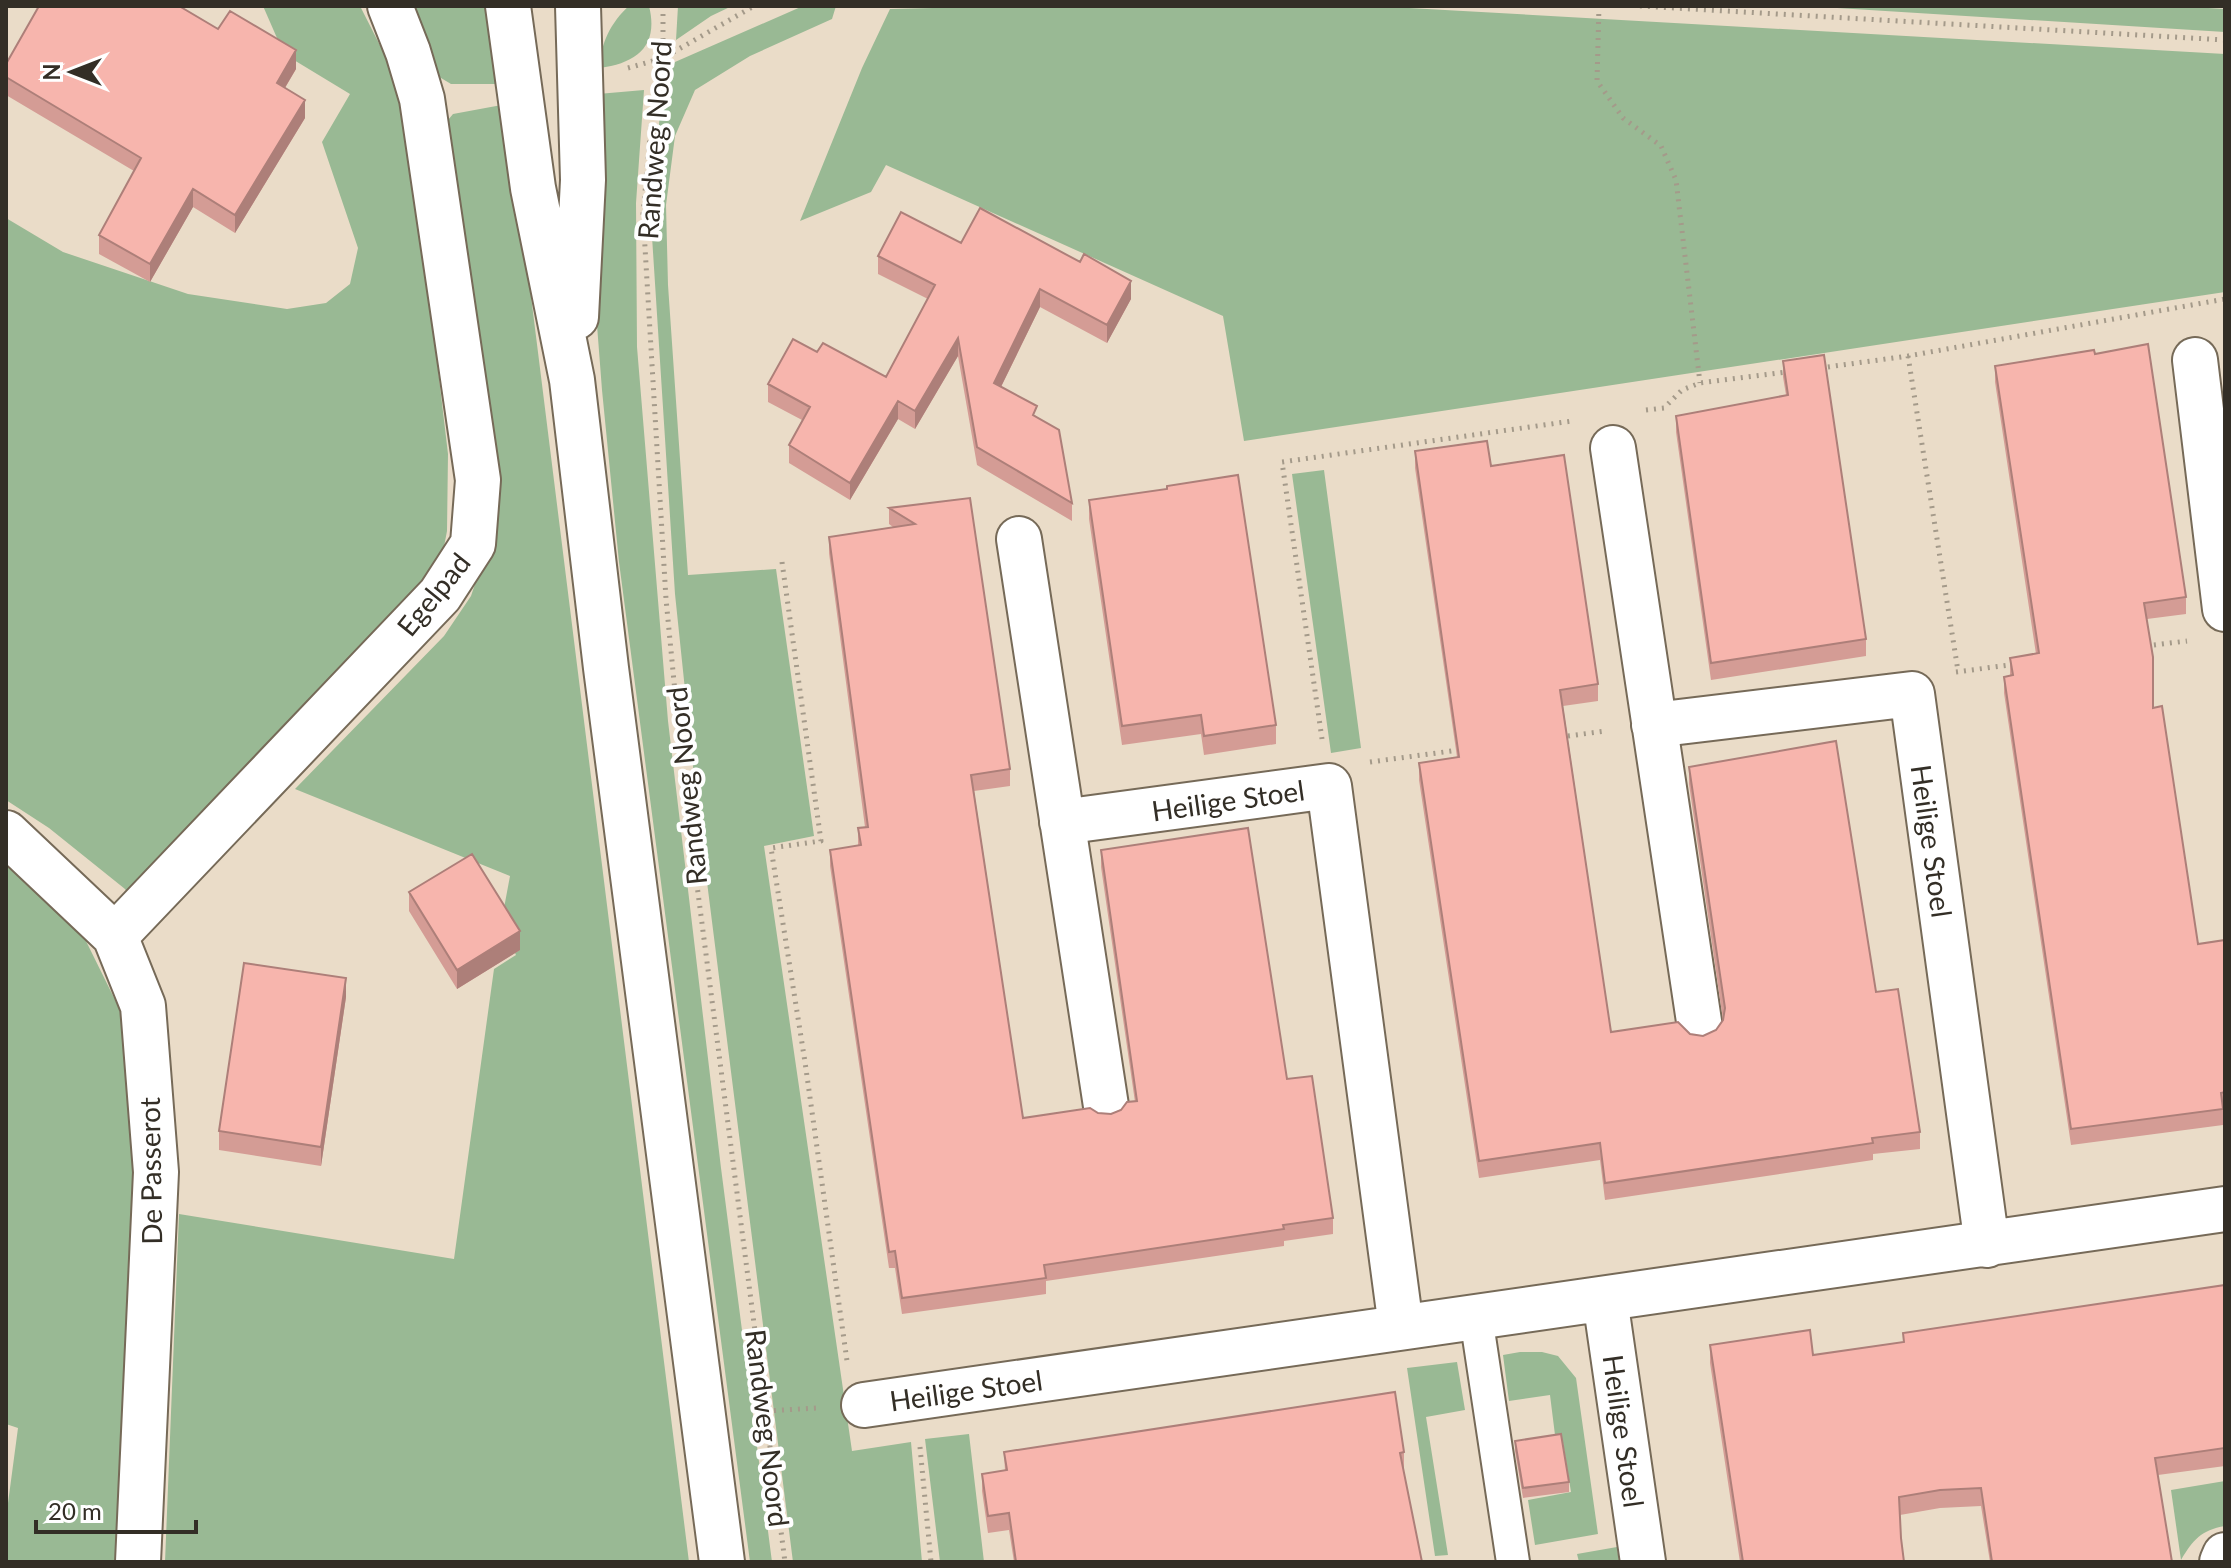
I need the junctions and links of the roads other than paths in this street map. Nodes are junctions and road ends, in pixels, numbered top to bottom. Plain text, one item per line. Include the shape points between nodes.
1 (390, 6) edge
2 (508, 6) edge
3 (578, 6) edge
4 (2195, 360) dead end
5 (572, 380) junction
6 (1613, 448) dead end
7 (1019, 539) dead end
8 (2225, 609) edge
9 (1654, 725) junction
10 (1062, 822) junction
11 (6, 833) edge
12 (115, 936) junction
13 (1700, 1028) dead end
14 (1106, 1106) dead end
15 (2225, 1209) edge
16 (1987, 1245) junction
17 (1605, 1299) junction
18 (1476, 1317) junction
19 (1401, 1327) junction
20 (847, 1395) road end
21 (2225, 1555) edge
22 (138, 1562) edge
23 (722, 1562) edge
24 (1513, 1562) edge
25 (1643, 1562) edge
26 (2222, 1562) edge

1 - 12 street, Egelpad via 424,114 478,480 473,544 440,595
2 - 5 street via 533,188
3 - 5 street via 583,180
4 - 8 street
5 - 23 street
6 - 9 street
7 - 10 street
9 - 13 street
9 - 16 street, Heilige Stoel via 1912,694
10 - 14 street
10 - 19 street, Heilige Stoel via 1329,786
11 - 12 street, De Passerot
12 - 22 street, De Passerot via 143,1006 156,1172
15 - 16 street, Heilige Stoel
16 - 17 street, Heilige Stoel
17 - 18 street, Heilige Stoel
17 - 25 street, Heilige Stoel
18 - 19 street, Heilige Stoel
18 - 24 lane
19 - 20 street, Heilige Stoel
21 - 26 street

